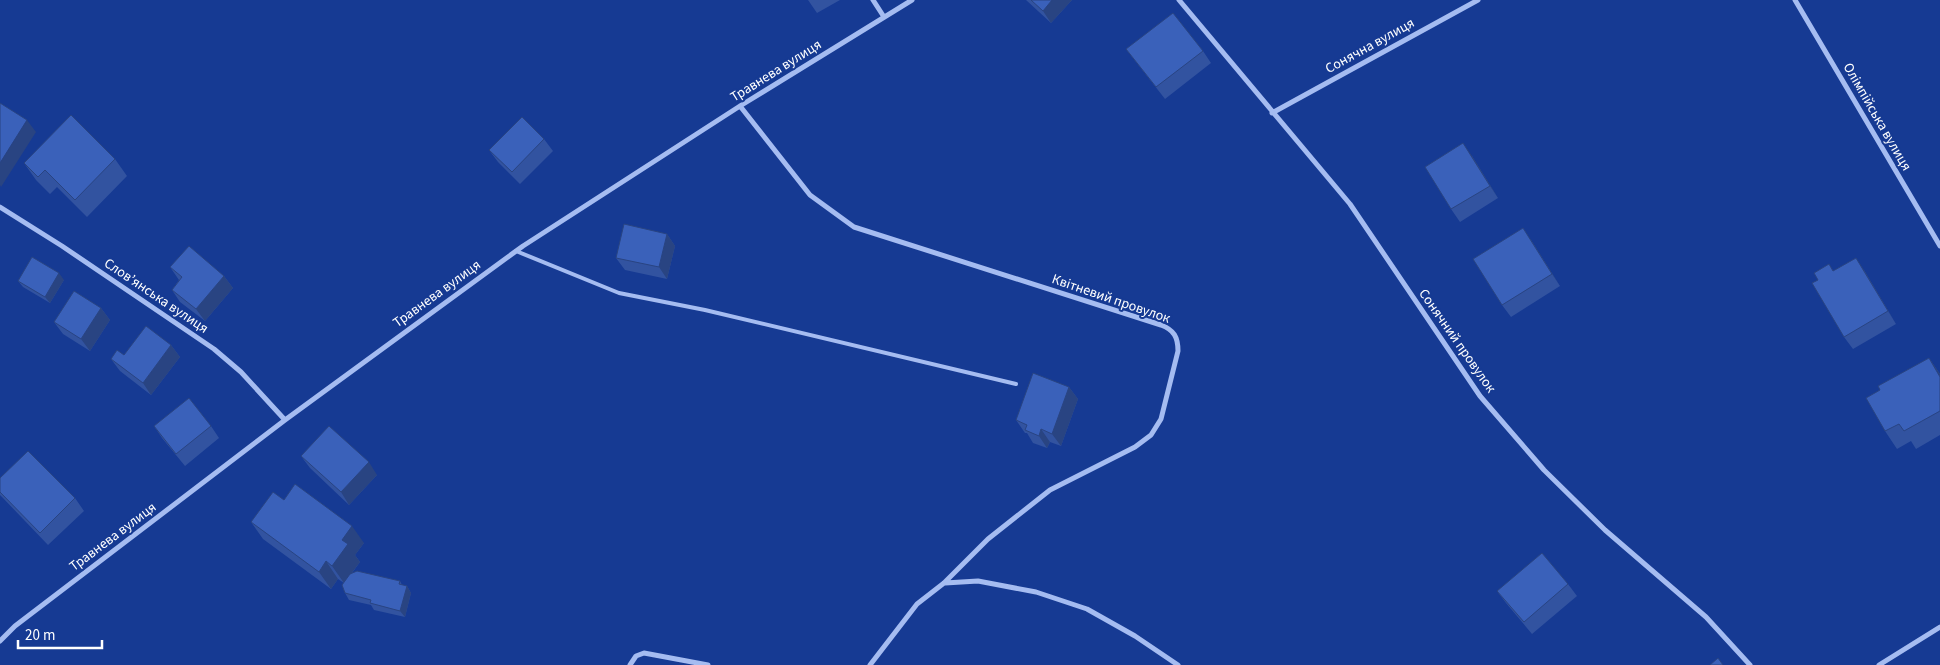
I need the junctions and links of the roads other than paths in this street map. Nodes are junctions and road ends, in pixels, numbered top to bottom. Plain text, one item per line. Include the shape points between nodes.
1 (873, 0) edge
2 (912, 0) edge
3 (1179, 0) edge
4 (1478, 0) edge
5 (1795, 0) edge
6 (884, 17) junction
7 (740, 106) junction
8 (1272, 113) junction
9 (0, 207) edge
10 (1940, 246) edge
11 (516, 251) junction
12 (1016, 384) dead end
13 (285, 420) junction
14 (944, 583) junction
15 (1940, 627) edge
16 (0, 641) edge
17 (630, 665) edge
18 (708, 665) edge
19 (870, 665) edge
20 (1178, 665) edge
21 (1750, 665) edge
22 (1879, 665) edge

1 - 6 street
2 - 6 street, Травнева вулиця
3 - 8 street, Сонячний провулок
4 - 8 street, Сонячна вулиця
5 - 10 street, Олімпійська вулиця
6 - 7 street, Травнева вулиця
7 - 11 street, Травнева вулиця
7 - 14 street, Квітневий провулок via 810,195 854,227 1161,325 1175,334 1178,351 1161,419 1151,435 1135,447 1050,490 988,539
8 - 21 street, Сонячний провулок via 1350,204 1480,396 1544,470 1605,530 1706,617
9 - 13 street, Слов’янська вулиця via 214,349 241,372
11 - 12 lane via 619,293 705,310
11 - 13 street, Травнева вулиця
13 - 16 street, Травнева вулиця via 15,626
14 - 19 street, Квітневий провулок via 917,604
14 - 20 street via 978,581 1036,592 1087,609
15 - 22 street
17 - 18 street via 636,656 644,653

